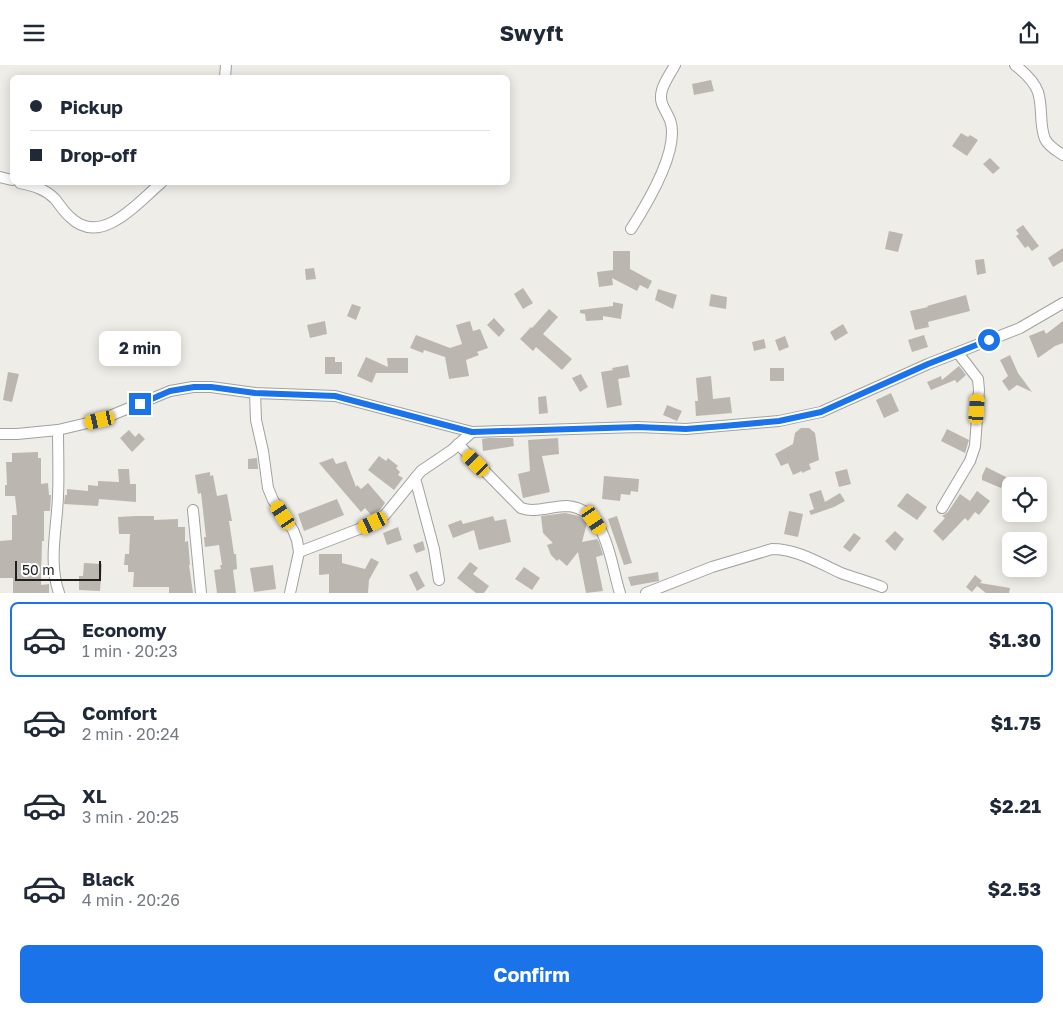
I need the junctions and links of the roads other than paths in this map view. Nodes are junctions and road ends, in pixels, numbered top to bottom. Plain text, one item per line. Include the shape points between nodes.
1 (675, 65) edge
2 (1015, 65) edge
3 (1063, 155) edge
4 (28, 185) edge
5 (159, 185) edge
6 (631, 229) dead end
7 (1063, 303) edge
8 (958, 353) junction
9 (255, 393) junction
10 (58, 430) junction
11 (472, 432) junction
12 (0, 434) edge
13 (458, 444) junction
14 (415, 478) junction
15 (942, 508) dead end
16 (192, 510) dead end
17 (299, 552) junction
18 (439, 580) dead end
19 (882, 587) dead end
20 (59, 593) edge
21 (201, 593) edge
22 (290, 593) edge
23 (620, 593) edge
24 (646, 593) edge

1 - 6 street via 660,98 671,120 671,147 650,199
2 - 3 street via 1037,90 1045,138
4 - 5 street via 47,192 71,218 94,228 118,220
7 - 8 street via 1020,328
8 - 11 street via 821,412 779,421 686,429 638,427
8 - 15 street via 978,379 974,446 970,461
9 - 10 street via 211,387 170,391 100,420
9 - 11 street via 335,396
9 - 17 street via 256,420 268,488 293,530
10 - 12 street
10 - 20 street via 54,554 55,582
11 - 13 street
13 - 14 street
13 - 23 street via 520,508 530,511 557,506 586,512 602,531
14 - 17 street via 385,515 360,529
14 - 18 street
16 - 21 street
17 - 22 street
19 - 24 street via 792,551 772,549 712,567

